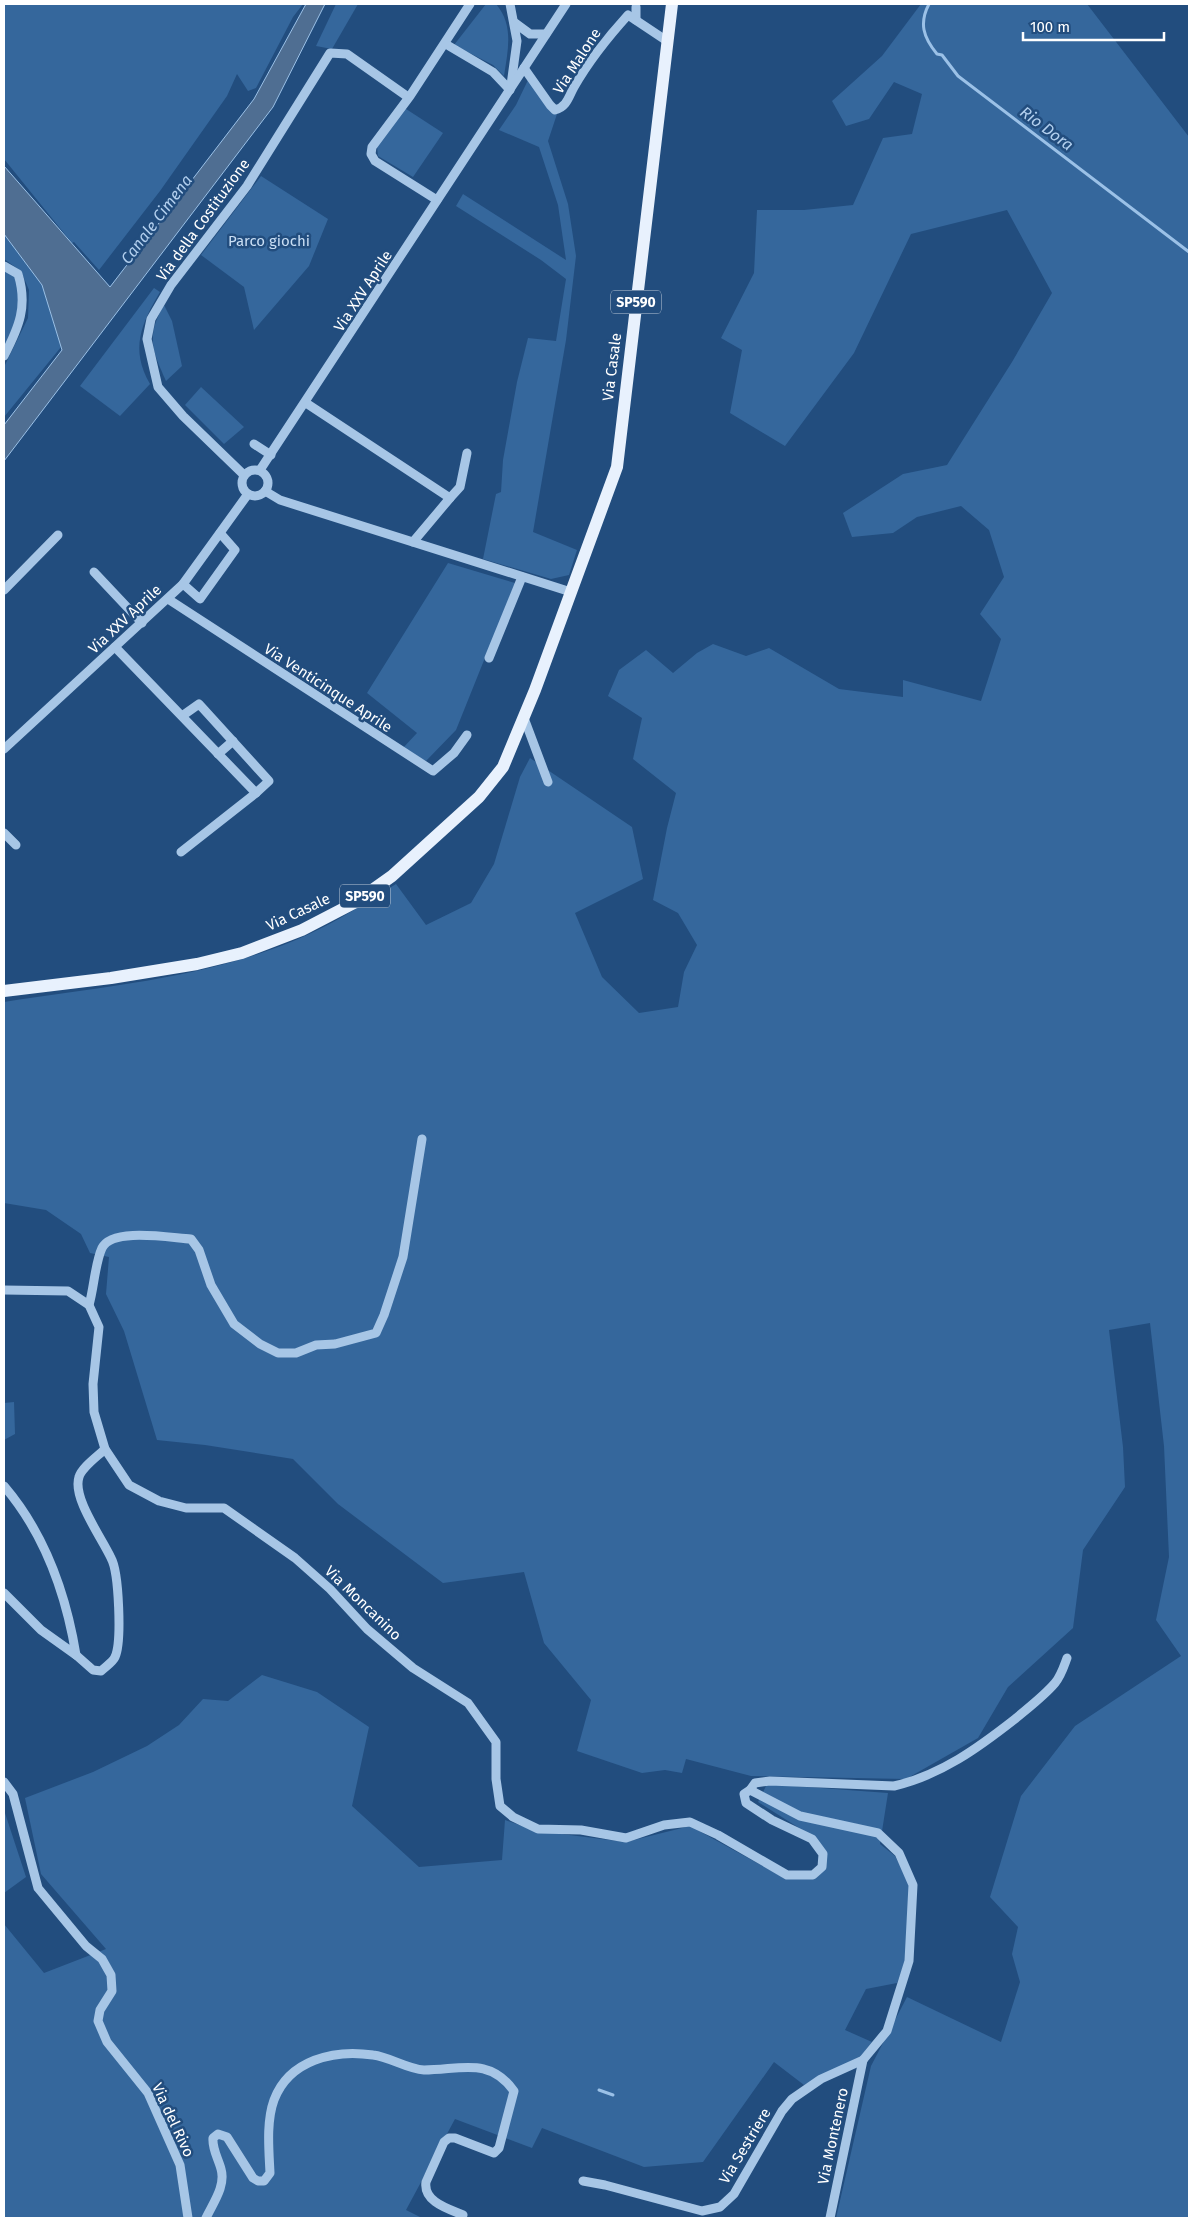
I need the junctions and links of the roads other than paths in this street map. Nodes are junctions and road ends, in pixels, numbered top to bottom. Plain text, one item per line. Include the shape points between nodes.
1 (470, 4) edge
2 (510, 4) edge
3 (566, 4) edge
4 (672, 4) edge
5 (636, 7) dead end
6 (636, 20) junction
7 (515, 23) junction
8 (546, 34) junction
9 (667, 40) junction
10 (449, 46) dead end
11 (524, 68) junction
12 (510, 90) junction
13 (408, 97) junction
14 (437, 200) junction
15 (4, 266) edge
16 (4, 356) edge
17 (306, 403) junction
18 (254, 444) dead end
19 (467, 453) dead end
20 (271, 455) junction
21 (260, 470) junction
22 (244, 475) junction
23 (265, 491) junction
24 (248, 494) junction
25 (450, 498) junction
26 (220, 534) junction
27 (58, 535) dead end
28 (412, 542) junction
29 (94, 572) dead end
30 (522, 577) junction
31 (183, 584) junction
32 (4, 590) edge
33 (571, 592) junction
34 (168, 599) junction
35 (142, 623) junction
36 (115, 647) junction
37 (490, 658) dead end
38 (182, 716) junction
39 (524, 718) junction
40 (467, 735) dead end
41 (233, 741) junction
42 (4, 749) edge
43 (218, 754) junction
44 (548, 782) dead end
45 (256, 793) junction
46 (4, 833) edge
47 (16, 845) dead end
48 (181, 852) dead end
49 (4, 991) edge
50 (422, 1139) dead end
51 (4, 1290) edge
52 (89, 1305) junction
53 (105, 1449) junction
54 (4, 1486) edge
55 (4, 1593) edge
56 (76, 1655) junction
57 (1068, 1658) dead end
58 (4, 1782) edge
59 (750, 1790) junction
60 (863, 2060) junction
61 (583, 2181) dead end
62 (463, 2215) dead end
63 (188, 2218) edge
64 (206, 2218) edge
65 (830, 2218) edge

1 - 13 street
2 - 7 street, Via XXV Aprile
3 - 8 street, Via XXV Aprile
4 - 9 main road, Via Casale / SP590
5 - 6 street
6 - 9 street
6 - 11 street, Via Malone via 628,15 608,37 561,108 556,110 550,105
7 - 8 street via 530,34
7 - 12 street, Via XXV Aprile via 516,49
8 - 11 street, Via XXV Aprile
9 - 33 main road, Via Casale / SP590 via 617,467
10 - 12 street via 494,72
11 - 12 street, Via XXV Aprile
12 - 14 street, Via XXV Aprile
13 - 14 street via 372,147 371,154 375,160
13 - 22 street, Via della Costituzione via 347,54 330,53 247,186 171,285 151,319 147,338 158,387
14 - 17 street, Via XXV Aprile
15 - 16 street via 18,274 23,289 23,314
17 - 20 street, Via XXV Aprile
17 - 25 street
18 - 20 street
19 - 25 street via 468,470
20 - 21 street, Via XXV Aprile
21 - 22 street via 254,469
21 - 23 street via 268,480
22 - 24 street via 242,487
23 - 24 street via 255,496
23 - 28 street via 280,500
24 - 26 street, Via XXV Aprile
25 - 28 street
26 - 31 street, Via XXV Aprile
26 - 31 street via 235,550 200,599
27 - 32 street
28 - 30 street
29 - 35 street
30 - 33 street
30 - 37 street
31 - 34 street, Via XXV Aprile
33 - 39 main road, Via Casale / SP590
34 - 35 street, Via XXV Aprile
34 - 40 street, Via Venticinque Aprile via 433,771 454,753
35 - 36 street, Via XXV Aprile
36 - 38 street
36 - 42 street, Via XXV Aprile
38 - 41 street via 199,704
38 - 43 street
39 - 44 street
39 - 49 main road, Via Casale / SP590 via 503,767 479,797 392,876 328,917 242,953 197,964
41 - 43 street
41 - 45 street via 269,781
43 - 45 street
45 - 48 street
46 - 47 street
50 - 52 street via 403,1257 376,1333 335,1344 316,1345 296,1353 278,1353 260,1344 234,1324 211,1285 199,1250 191,1239 120,1235 108,1240 102,1248
51 - 52 street via 68,1291
52 - 53 street, Via Moncanino via 99,1327 93,1384 94,1412
53 - 56 street via 79,1474 77,1486 112,1559 117,1580 119,1634 115,1657 101,1671 93,1670
53 - 59 street, Via Moncanino via 129,1485 159,1501 186,1508 224,1508 232,1513 296,1558 366,1629 413,1668 468,1703 496,1742 500,1806 513,1817 538,1829 581,1830 626,1838 664,1825 690,1822 787,1875 813,1875 822,1867 823,1854 812,1839 746,1803 744,1794
54 - 56 street via 28,1515 40,1539 71,1621
55 - 56 street via 41,1630
57 - 59 street via 1056,1682 1025,1711 964,1757 913,1782 894,1786 770,1781 755,1783
58 - 63 street, Via del Rivo via 13,1794 38,1888 86,1946 102,1959 111,1975 112,1991 100,2010 98,2021 107,2042 148,2093 180,2165
59 - 60 street via 800,1816 878,1834 899,1853 913,1884 909,1961 887,2030
60 - 61 street, Via Sestriere via 822,2079 792,2099 734,2194 720,2207 702,2211
60 - 65 street, Via Montenero
62 - 64 street, Via del Rivo via 432,2200 425,2187 426,2182 444,2142 449,2138 494,2153 514,2091 506,2080 484,2069 464,2066 422,2070 358,2053 323,2057 297,2069 286,2079 273,2102 270,2173 264,2181 253,2178 227,2137 218,2134 213,2138 222,2179

